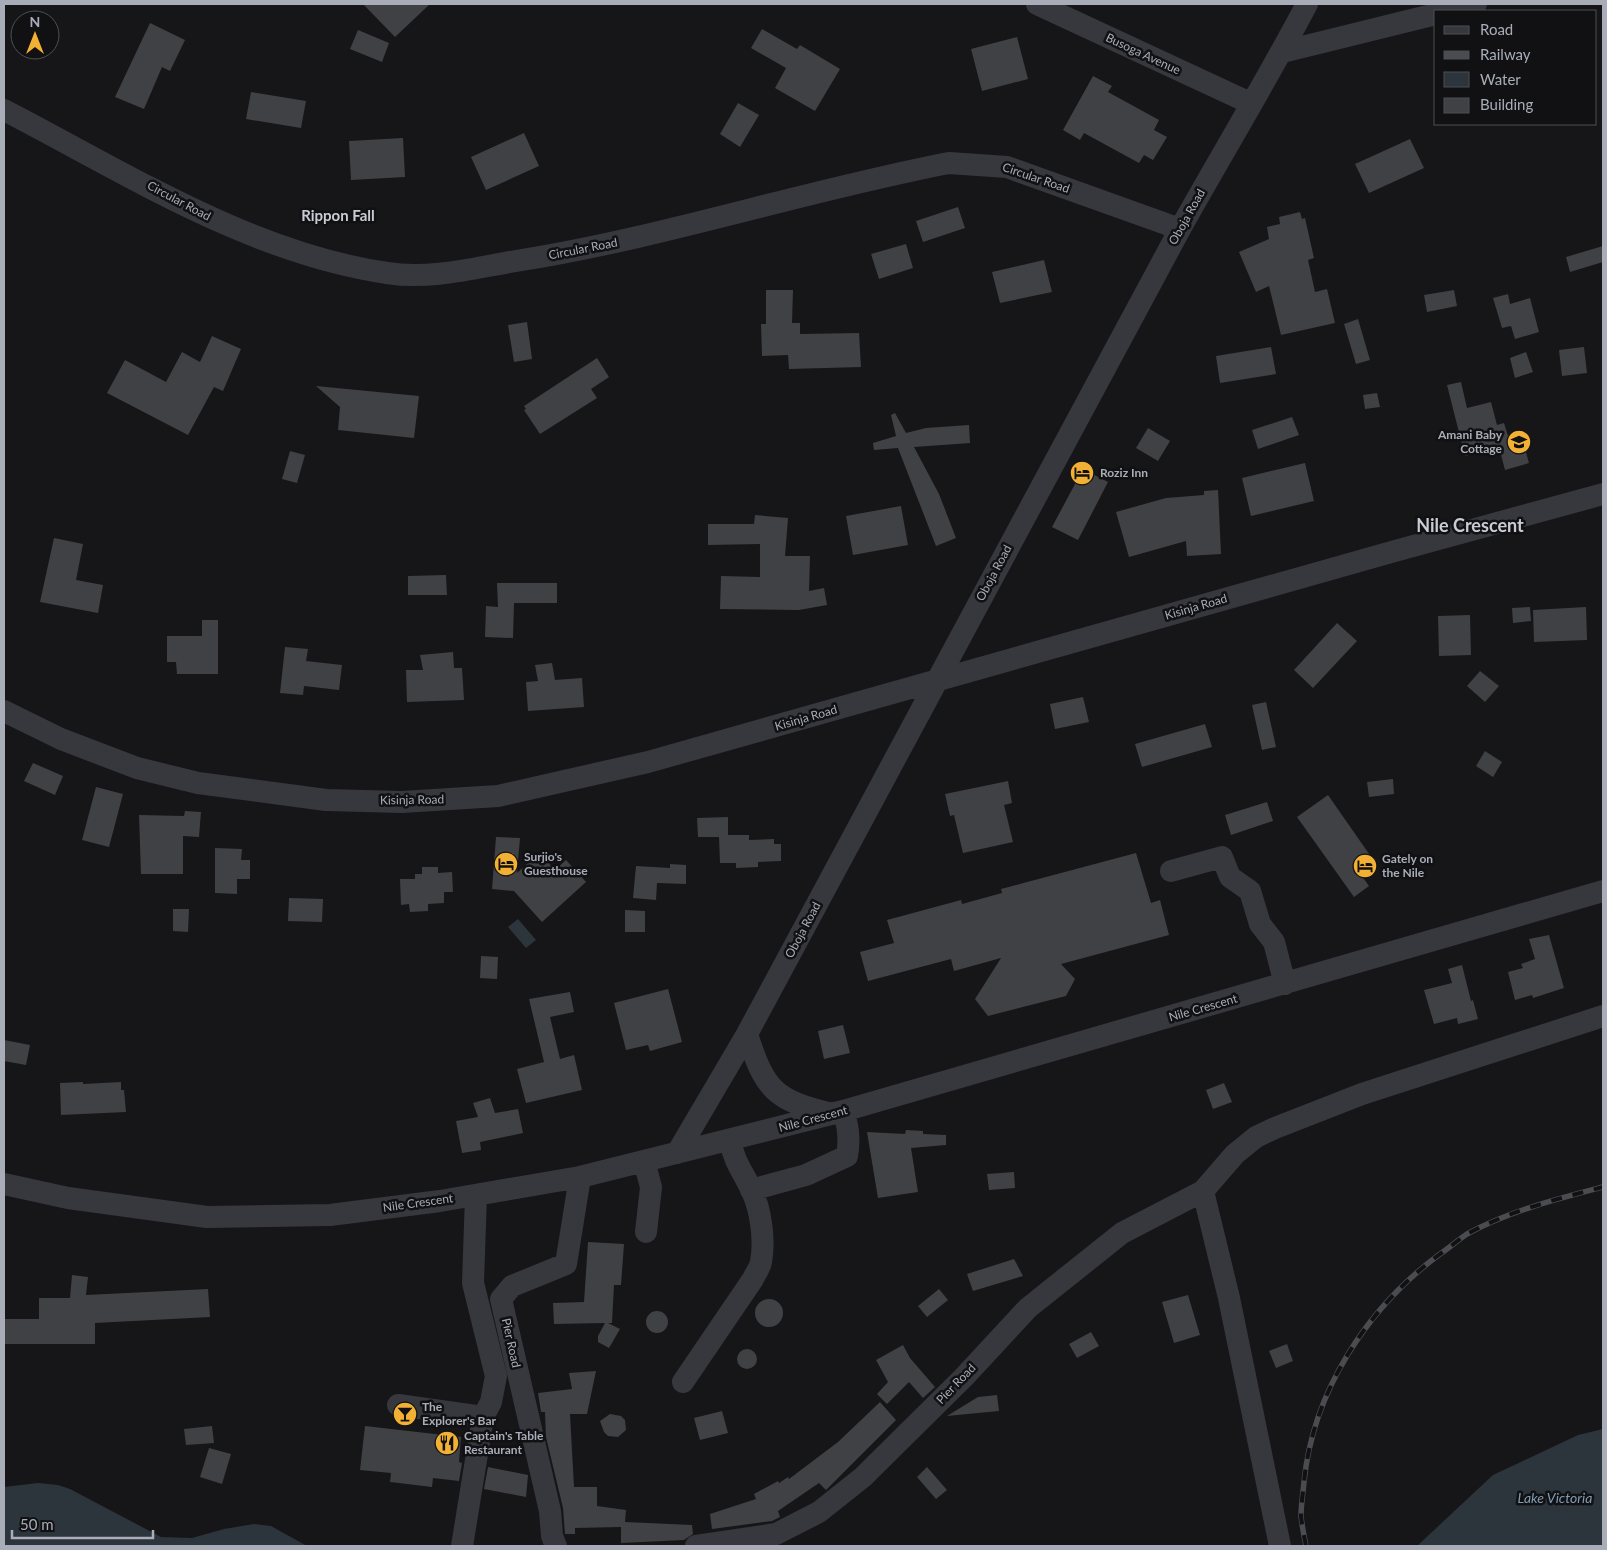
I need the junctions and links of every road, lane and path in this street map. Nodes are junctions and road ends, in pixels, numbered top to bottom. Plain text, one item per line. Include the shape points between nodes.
1 (1036, 4) edge
2 (1307, 4) edge
3 (1476, 4) edge
4 (1450, 10) edge
5 (1434, 14) edge
6 (1282, 52) junction
7 (1250, 103) junction
8 (4, 110) edge
9 (1180, 230) junction
10 (1603, 494) edge
11 (936, 681) junction
12 (4, 711) edge
13 (1171, 871) dead end
14 (1603, 891) edge
15 (1285, 984) junction
16 (1603, 1016) edge
17 (747, 1034) junction
18 (838, 1113) junction
19 (730, 1140) junction
20 (677, 1153) junction
21 (644, 1161) junction
22 (580, 1177) junction
23 (4, 1184) edge
24 (751, 1190) junction
25 (1203, 1191) junction
26 (476, 1195) junction
27 (646, 1232) dead end
28 (683, 1382) dead end
29 (398, 1405) dead end
30 (483, 1417) junction
31 (462, 1546) edge
32 (556, 1546) edge
33 (696, 1546) edge
34 (1280, 1546) edge

1 - 7 street, Busoga Avenue
2 - 6 street, Oboja Road
3 - 4 street
5 - 6 street
6 - 7 street, Oboja Road
7 - 9 street, Oboja Road
8 - 9 street, Circular Road via 226,226 289,249 390,274 430,275 584,250 949,163 1007,167
9 - 11 street, Oboja Road
10 - 11 street, Kisinja Road
11 - 12 street, Kisinja Road via 648,762 498,796 402,802 326,800 198,783 137,768 61,739
11 - 17 street, Oboja Road
13 - 15 street via 1222,857 1230,877 1250,891 1260,924 1274,942
14 - 15 street, Nile Crescent
15 - 18 street, Nile Crescent
16 - 25 street via 1362,1094 1275,1128 1256,1137 1235,1154
17 - 18 street via 758,1067 772,1090 789,1102
17 - 20 street, Oboja Road
18 - 19 street, Nile Crescent
18 - 24 street via 848,1127 847,1156 806,1176
19 - 20 street, Nile Crescent
19 - 24 street via 733,1158
20 - 21 street, Nile Crescent
21 - 22 street, Nile Crescent
21 - 27 street via 652,1187
22 - 26 street, Nile Crescent
22 - 32 street, Pier Road via 566,1264 512,1286 501,1299
23 - 26 street, Nile Crescent via 68,1198 207,1216 330,1215
24 - 28 street via 758,1208 761,1263
25 - 33 street, Pier Road via 1122,1233 1028,1308 863,1477 819,1512 776,1534
25 - 34 street via 1229,1298
26 - 30 street via 473,1283 496,1376 491,1402
29 - 30 street
30 - 31 street

